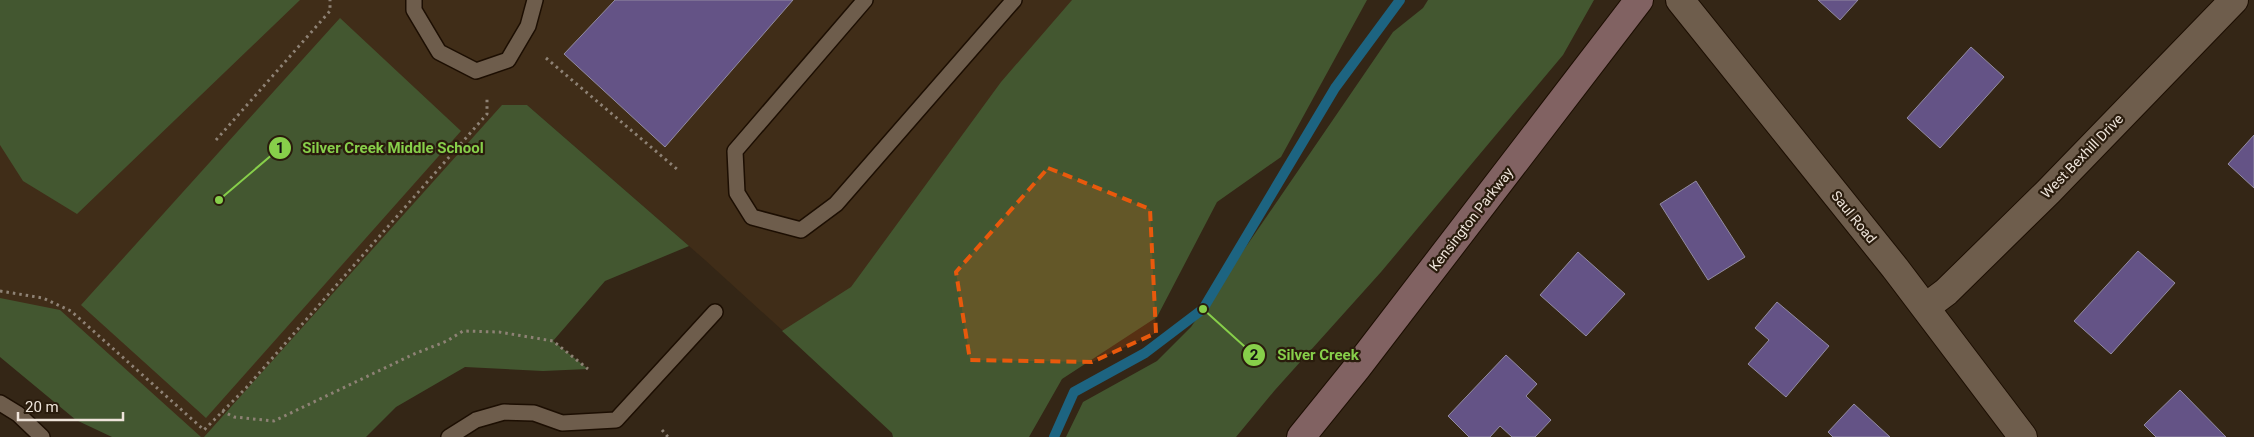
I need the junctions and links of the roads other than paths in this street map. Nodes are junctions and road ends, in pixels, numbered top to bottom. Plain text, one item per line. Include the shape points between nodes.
1 (414, 0) edge
2 (534, 0) edge
3 (865, 0) edge
4 (1014, 0) edge
5 (1639, 0) edge
6 (1680, 0) edge
7 (2234, 0) edge
8 (1926, 307) junction
9 (715, 312) dead end
10 (0, 403) edge
11 (42, 437) edge
12 (449, 437) edge
13 (1300, 437) edge
14 (2023, 437) edge

1 - 2 lane via 414,10 439,52 476,71 508,60 528,26
3 - 4 lane via 735,151 737,193 752,217 801,230 836,204
5 - 13 street, Kensington Parkway via 1356,369
6 - 8 street, Saul Road
7 - 8 street, West Bexhill Drive via 2048,192 1946,292
8 - 14 street, Saul Road
9 - 12 lane via 616,420 562,423 534,413 504,412 476,420
10 - 11 lane via 18,414

